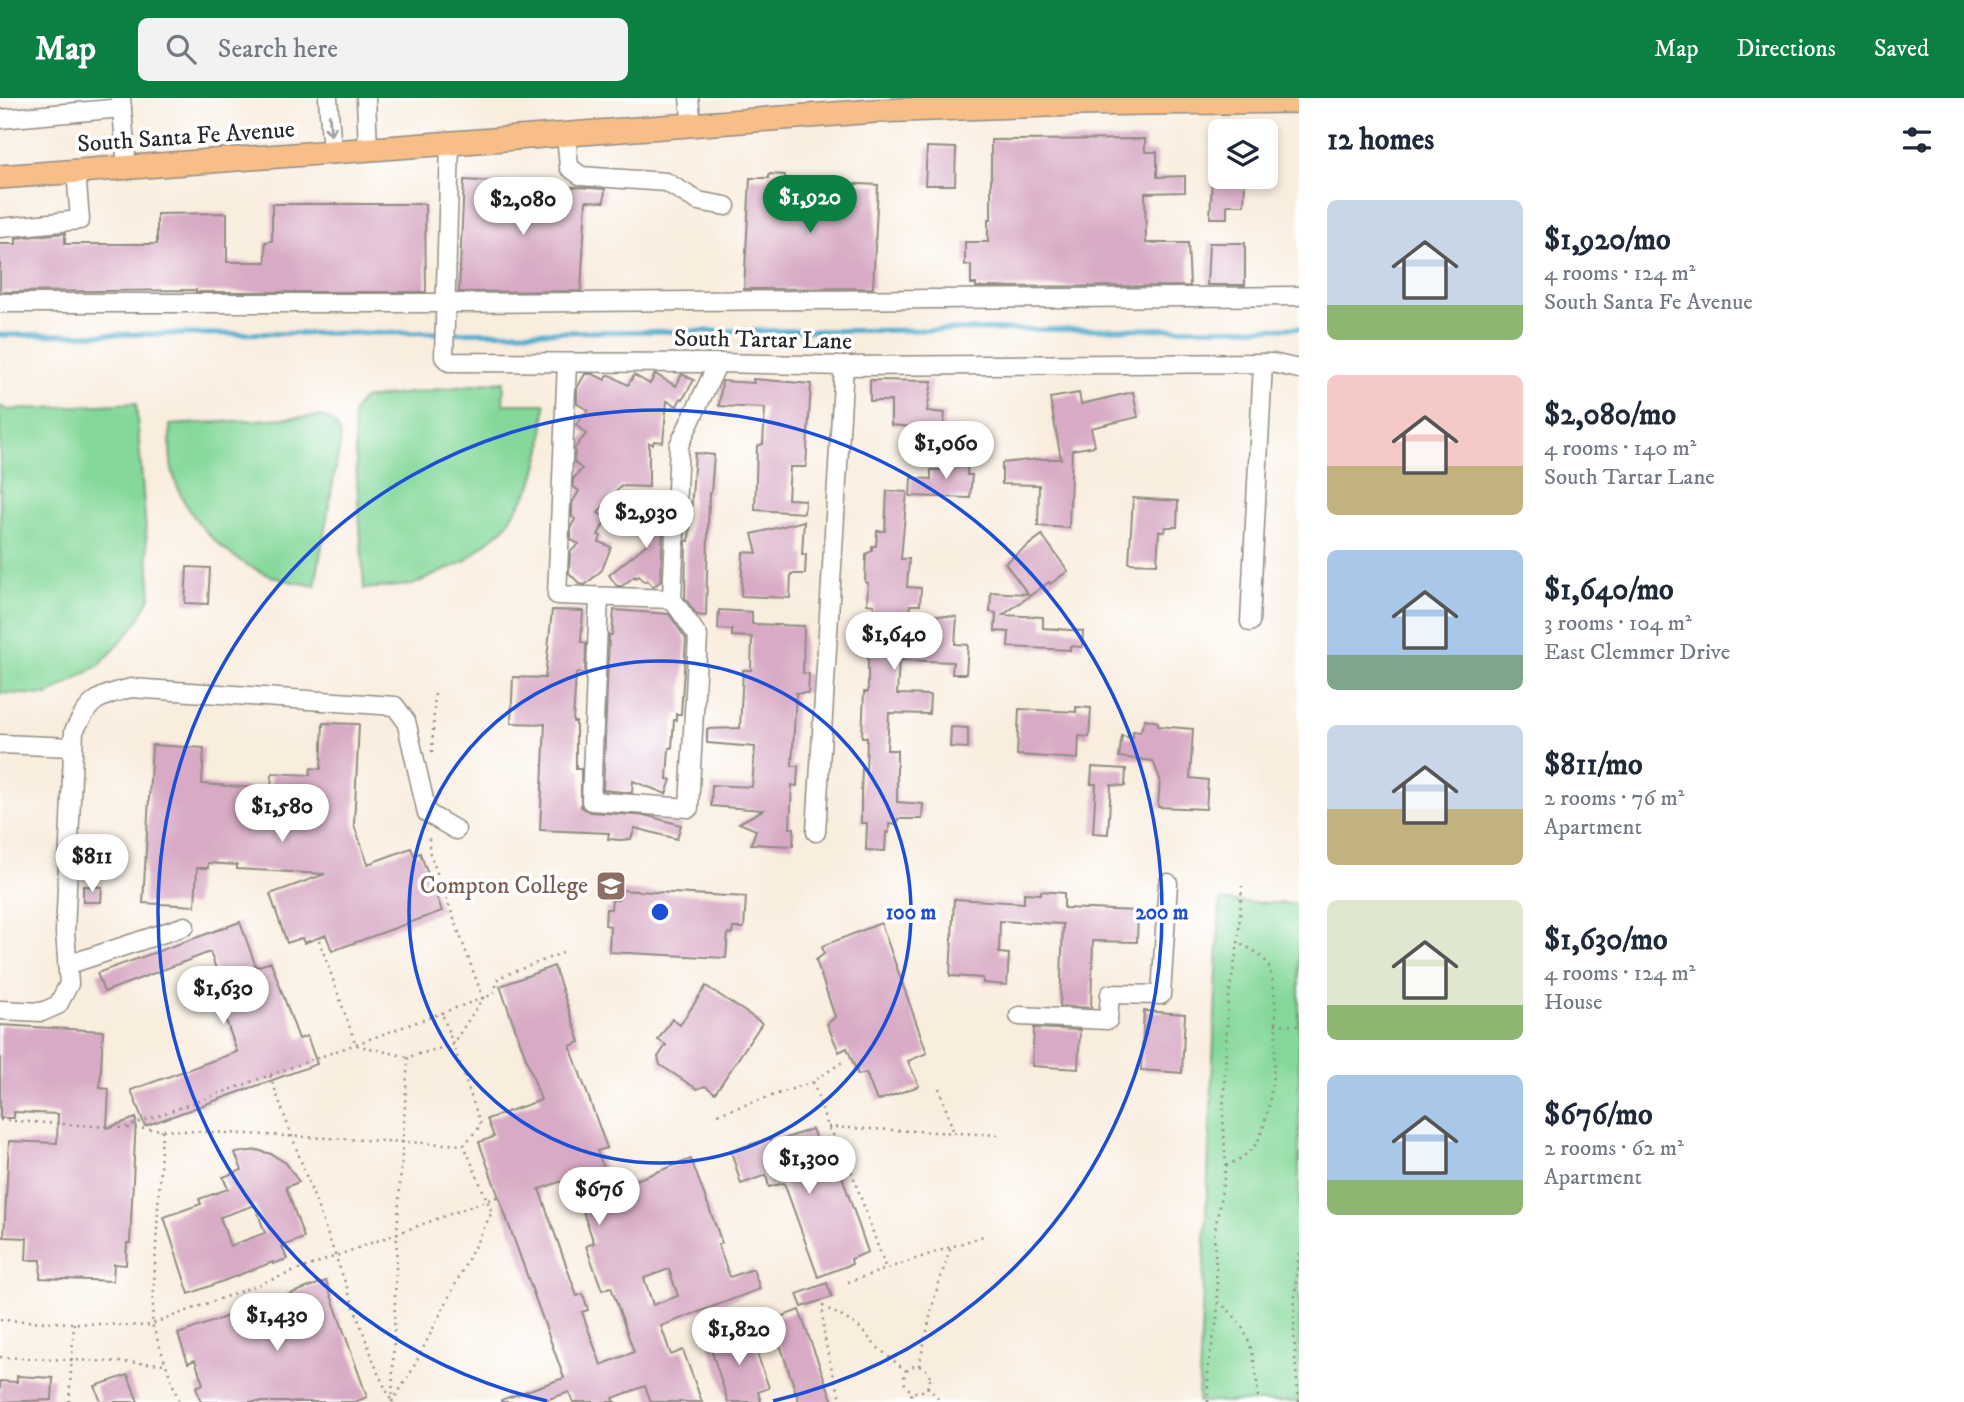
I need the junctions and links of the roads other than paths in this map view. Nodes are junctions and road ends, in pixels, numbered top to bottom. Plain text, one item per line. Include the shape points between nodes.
1 (328, 98) edge
2 (366, 98) edge
3 (689, 98) edge
4 (1136, 100) edge
5 (1299, 100) edge
6 (121, 103) edge
7 (0, 119) edge
8 (692, 125) junction
9 (566, 134) junction
10 (450, 143) junction
11 (369, 150) junction
12 (332, 153) junction
13 (127, 167) junction
14 (76, 171) junction
15 (0, 177) edge
16 (726, 206) dead end
17 (0, 228) edge
18 (1299, 296) edge
19 (0, 303) edge
20 (444, 308) junction
21 (567, 363) junction
22 (718, 363) junction
23 (1263, 363) junction
24 (844, 366) junction
25 (1299, 369) edge
26 (599, 597) junction
27 (672, 599) junction
28 (1250, 622) dead end
29 (0, 744) edge
30 (73, 747) junction
31 (456, 830) dead end
32 (816, 832) dead end
33 (1168, 883) dead end
34 (185, 926) dead end
35 (68, 965) junction
36 (0, 1010) edge
37 (1019, 1016) dead end

1 -> 12 street
2 - 11 street
3 - 8 street
4 - 5 main road, South Santa Fe Avenue
4 - 8 main road, South Santa Fe Avenue via 875,111
6 - 7 street
6 - 13 street
8 - 9 main road, South Santa Fe Avenue
9 - 10 main road, South Santa Fe Avenue
9 - 16 street via 569,167 581,176 666,182 698,201
10 - 11 main road, South Santa Fe Avenue
10 - 20 street, South Tartar Lane
11 - 12 main road, South Santa Fe Avenue
12 - 13 main road, South Santa Fe Avenue
13 - 14 main road, South Santa Fe Avenue
14 - 15 main road, South Santa Fe Avenue
14 - 17 street via 80,220
18 - 20 street
19 - 20 street
20 - 21 street, South Tartar Lane via 444,357 449,362
21 - 22 street, South Tartar Lane
21 - 26 street via 557,595
22 - 24 street, South Tartar Lane
22 - 27 street via 679,445
23 - 24 street, South Tartar Lane
23 - 25 street, South Tartar Lane
23 - 28 street
24 - 32 street
26 - 27 street
26 - 27 street via 591,801 689,807 698,636
29 - 30 street
30 - 31 street via 74,731 87,707 104,695 131,688 395,706 406,721 429,814
30 - 35 street via 65,932
33 - 37 street via 1161,995 1110,994 1108,1020
34 - 35 street
35 - 36 street via 69,984 58,1005 42,1012

